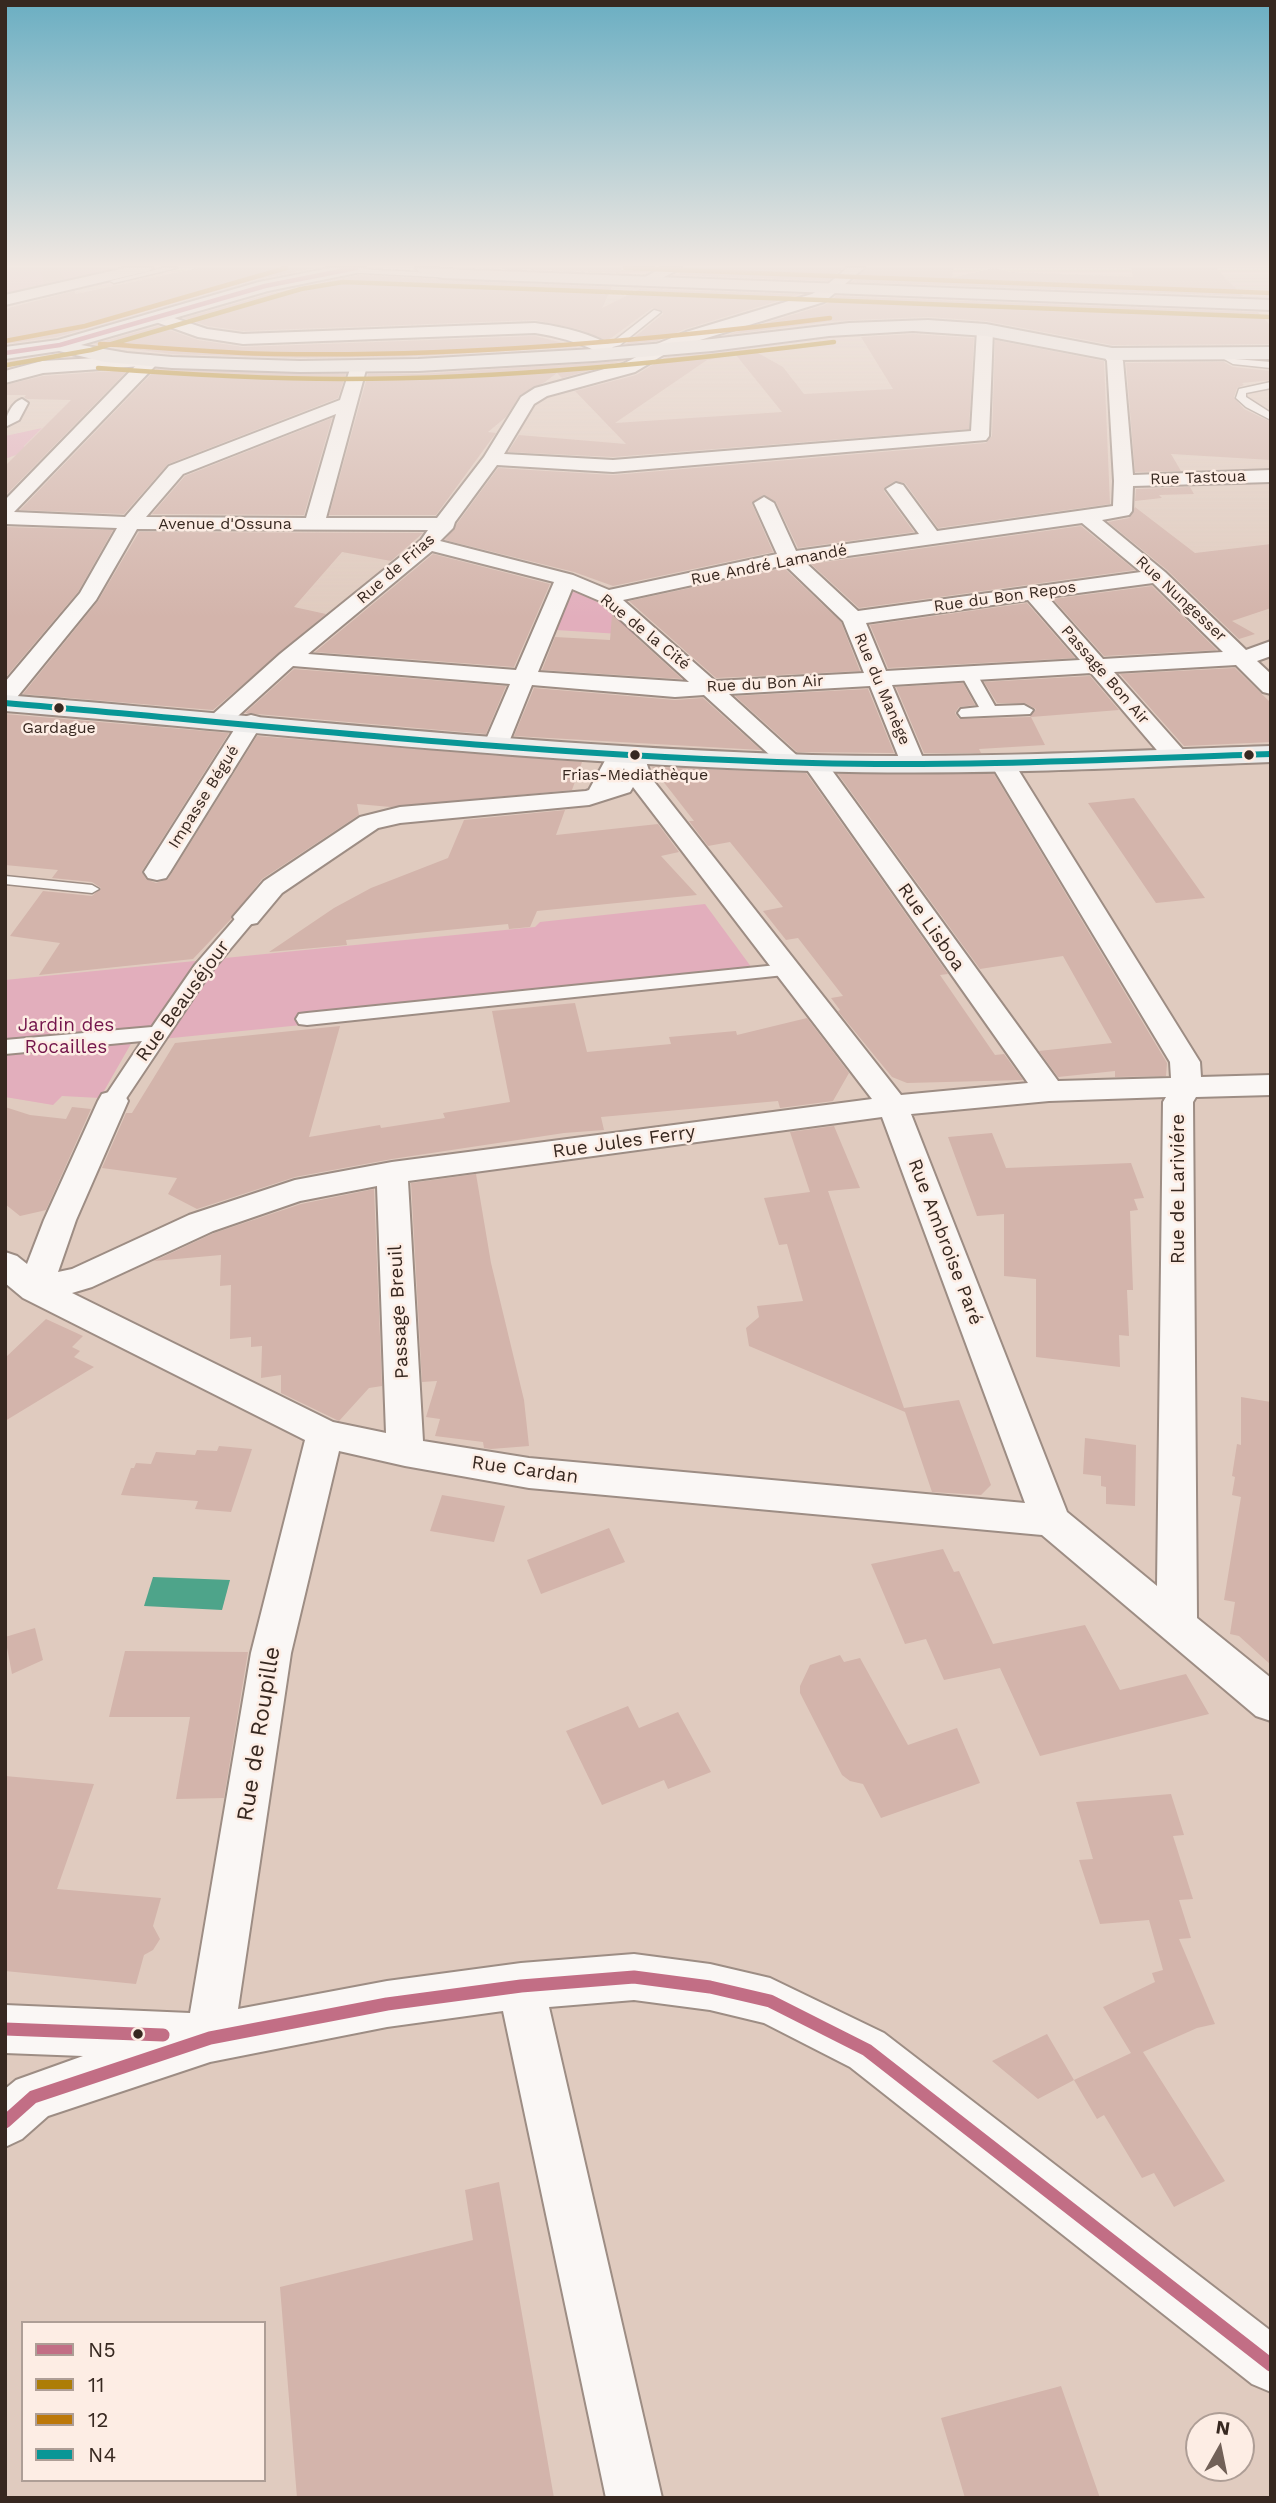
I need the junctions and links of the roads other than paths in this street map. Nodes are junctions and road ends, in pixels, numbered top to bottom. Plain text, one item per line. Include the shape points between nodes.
1 (127, 385) edge
2 (353, 385) edge
3 (567, 385) edge
4 (982, 385) edge
5 (1117, 385) edge
6 (1271, 385) edge
7 (22, 403) dead end
8 (347, 404) junction
9 (1271, 417) edge
10 (5, 423) edge
11 (492, 459) junction
12 (1271, 476) edge
13 (1124, 481) junction
14 (896, 489) dead end
15 (764, 503) dead end
16 (5, 511) edge
17 (1086, 516) junction
18 (5, 518) edge
19 (130, 523) junction
20 (314, 524) junction
21 (446, 524) junction
22 (932, 538) junction
23 (428, 544) junction
24 (789, 558) junction
25 (1158, 576) junction
26 (566, 579) junction
27 (1033, 593) junction
28 (607, 597) junction
29 (853, 618) junction
30 (1271, 648) edge
31 (1243, 658) junction
32 (288, 659) junction
33 (1100, 667) junction
34 (968, 673) junction
35 (878, 678) junction
36 (522, 679) junction
37 (711, 687) junction
38 (1271, 687) edge
39 (5, 697) edge
40 (5, 703) edge
41 (1024, 710) dead end
42 (989, 712) junction
43 (967, 713) dead end
44 (220, 720) junction
45 (251, 722) junction
46 (497, 742) junction
47 (1271, 754) edge
48 (1176, 757) junction
49 (803, 763) junction
50 (913, 763) junction
51 (1002, 763) junction
52 (636, 768) junction
53 (157, 872) dead end
54 (5, 880) edge
55 (92, 889) dead end
56 (247, 917) joint
57 (787, 970) junction
58 (307, 1019) dead end
59 (159, 1033) junction
60 (5, 1047) edge
61 (1271, 1085) edge
62 (1187, 1087) junction
63 (1049, 1091) junction
64 (113, 1101) joint
65 (893, 1106) junction
66 (392, 1173) junction
67 (5, 1264) edge
68 (35, 1289) junction
69 (325, 1434) junction
70 (405, 1452) junction
71 (1051, 1521) junction
72 (1177, 1627) junction
73 (1271, 1703) edge
74 (521, 1986) junction
75 (5, 2029) edge
76 (210, 2038) junction
77 (5, 2122) edge
78 (1271, 2365) edge
79 (634, 2498) edge

1 - 16 street
2 - 8 street
3 - 11 street, Rue de Frias via 527,401
4 - 11 street via 980,436 613,466
5 - 13 street
6 - 9 lane via 1242,391 1241,398
7 - 10 street
8 - 19 street via 176,470
8 - 20 street
11 - 21 street, Rue de Frias
12 - 13 street, Rue Tastoua
13 - 17 street, Rue André Lamandé via 1122,512
14 - 22 street
15 - 24 street
17 - 22 street, Rue André Lamandé
17 - 25 street, Rue Nungesser
18 - 19 street, Avenue d'Ossuna
19 - 20 street, Avenue d'Ossuna
19 - 39 street via 89,596
20 - 21 street, Avenue d'Ossuna
21 - 23 street, Rue de Frias
22 - 24 street, Rue André Lamandé
23 - 26 street, Rue de la Cité
23 - 32 street, Rue de Frias
24 - 28 street, Rue André Lamandé
24 - 29 street, Rue du Manège
25 - 27 street, Rue du Bon Repos
25 - 31 street, Rue Nungesser
26 - 28 street, Rue de la Cité
26 - 36 street
27 - 29 street, Rue du Bon Repos
27 - 33 street, Passage Bon Air
28 - 37 street, Rue de la Cité
29 - 35 street, Rue du Manège
30 - 31 street, Rue du Bon Air
31 - 33 street, Rue du Bon Air
31 - 38 street, Rue Nungesser
32 - 36 street, Rue du Bon Air
32 - 44 street, Rue de Frias
33 - 34 street, Rue du Bon Air
33 - 48 street, Passage Bon Air
34 - 35 street, Rue du Bon Air
34 - 42 street
35 - 37 street, Rue du Bon Air
35 - 50 street, Rue du Manège
36 - 37 street, Rue du Bon Air via 675,690
36 - 46 street
37 - 49 street, Rue de la Cité
40 - 44 main road
41 - 42 street
42 - 43 street
44 - 45 main road
45 - 46 main road
45 - 53 street, Impasse Bégué
46 - 52 main road
47 - 48 main road
48 - 51 main road
49 - 50 main road
49 - 52 main road
49 - 63 street, Rue Lisboa
50 - 51 main road
51 - 62 street, Rue de Lariviére via 1185,1062
52 - 56 street, Rue Beauséjour via 589,798 400,815 369,822 273,887
52 - 57 street, Rue Ambroise Paré
54 - 55 lane
56 - 59 street, Rue Beauséjour via 202,969
57 - 58 street
57 - 65 street, Rue Ambroise Paré
59 - 60 street
59 - 64 street, Rue Beauséjour
61 - 62 street, Rue Jules Ferry
62 - 63 street, Rue Jules Ferry
62 - 72 street, Rue de Lariviére via 1178,1102
63 - 65 street, Rue Jules Ferry
64 - 68 street, Rue Beauséjour
65 - 66 street, Rue Jules Ferry
65 - 71 street, Rue Ambroise Paré
66 - 68 street, Rue Jules Ferry via 295,1191 201,1223 80,1279
66 - 70 street, Passage Breuil
67 - 68 street
68 - 69 street, Rue Cardan
69 - 70 street, Rue Cardan
69 - 76 street, Rue de Roupille via 271,1653
70 - 71 street, Rue Cardan via 529,1473
71 - 72 street, Rue Ambroise Paré
72 - 73 street, Rue Ambroise Paré
74 - 76 street via 387,2004
74 - 78 street via 634,1977 770,2001 820,2024 867,2050
74 - 79 street
75 - 76 street
76 - 77 street via 33,2097

